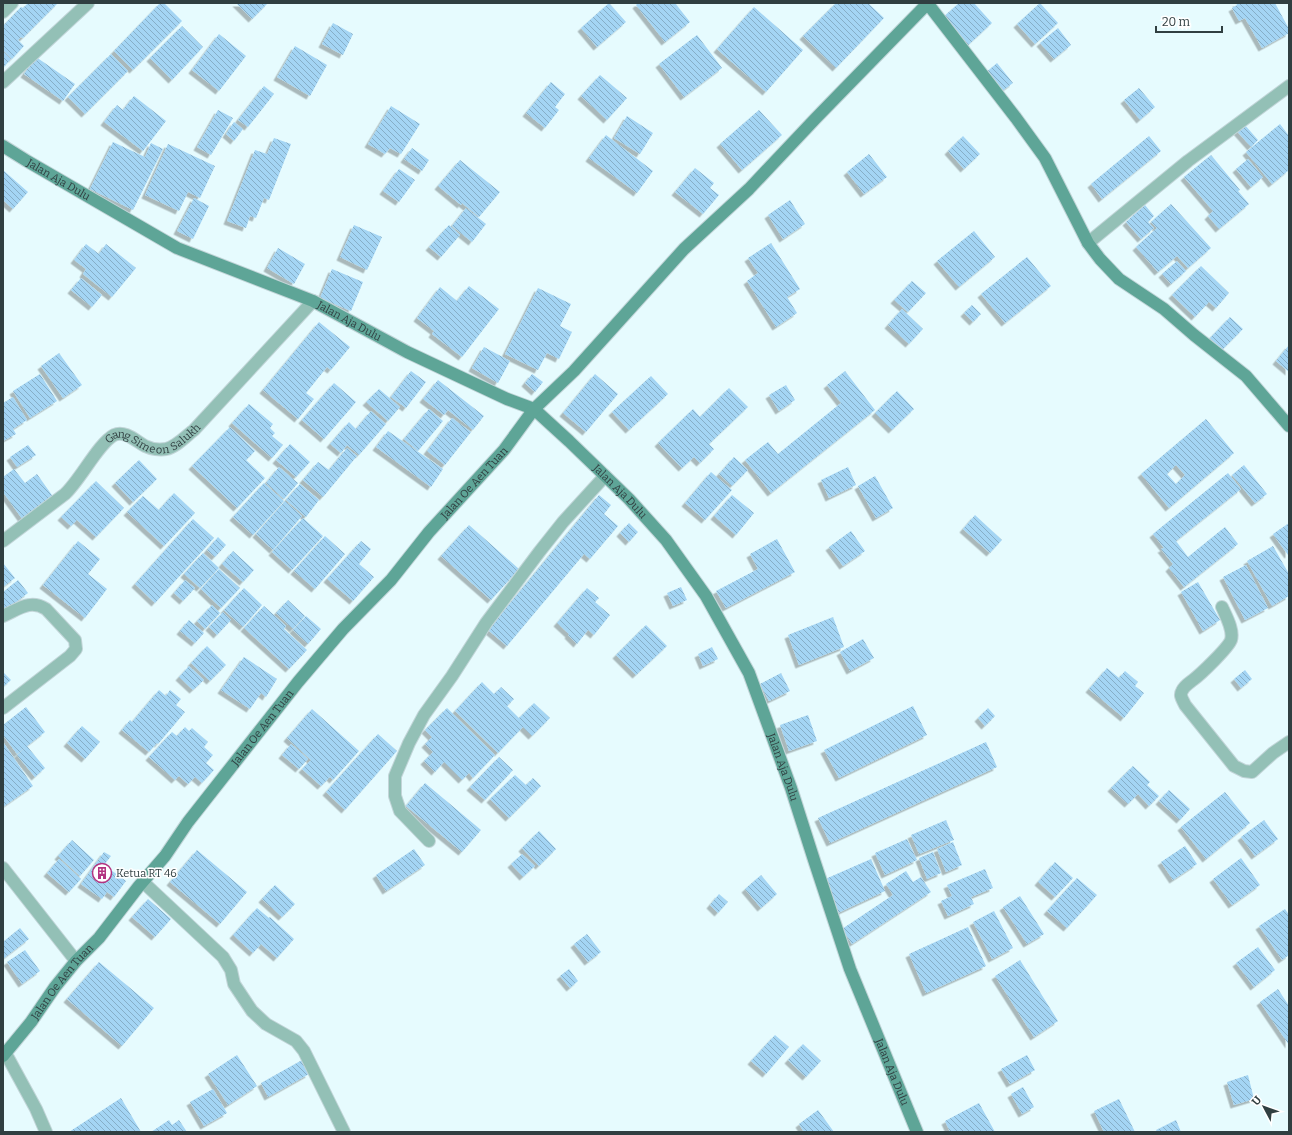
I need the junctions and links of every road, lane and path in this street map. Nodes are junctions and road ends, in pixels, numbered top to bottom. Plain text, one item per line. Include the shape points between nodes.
1 (12, 3) edge
2 (88, 3) edge
3 (928, 4) edge
4 (3, 12) edge
5 (3, 82) edge
6 (1289, 86) edge
7 (3, 146) edge
8 (1088, 243) junction
9 (312, 301) junction
10 (534, 410) junction
11 (1289, 426) edge
12 (605, 476) junction
13 (3, 541) edge
14 (1222, 607) dead end
15 (3, 616) edge
16 (3, 708) edge
17 (1289, 742) edge
18 (429, 841) dead end
19 (3, 868) edge
20 (143, 882) junction
21 (76, 961) junction
22 (4, 1055) edge
23 (46, 1132) edge
24 (344, 1132) edge
25 (917, 1132) edge

1 - 4 street
2 - 5 street
3 - 8 street via 1045,158
3 - 10 street, Jalan Oe Aen Tuan via 749,189 684,249 574,371
6 - 8 street via 1188,161
7 - 9 street, Jalan Aja Dulu via 177,248
8 - 11 street via 1120,278 1164,309 1246,376
9 - 10 street, Jalan Aja Dulu via 407,352 507,400
9 - 13 street, Gang Simeon Salukh via 194,430 174,446 166,449 146,447 127,435 112,436 69,490
10 - 12 street, Jalan Aja Dulu
10 - 20 street, Jalan Oe Aen Tuan via 504,450 298,682
12 - 18 street via 545,545 486,623 424,715 409,743 395,776 395,796 400,811
12 - 25 street, Jalan Aja Dulu via 666,540 706,596 749,673 791,788 850,969
14 - 17 street via 1230,628 1231,639 1225,648 1185,686 1181,695 1234,766 1244,771 1252,772
15 - 16 street via 32,603 40,605 75,640 76,649
19 - 21 street
20 - 21 street, Jalan Oe Aen Tuan via 99,938
20 - 24 street via 223,957 234,984 252,1011 266,1024 296,1040 304,1051
21 - 22 street, Jalan Oe Aen Tuan
22 - 23 street via 36,1109

